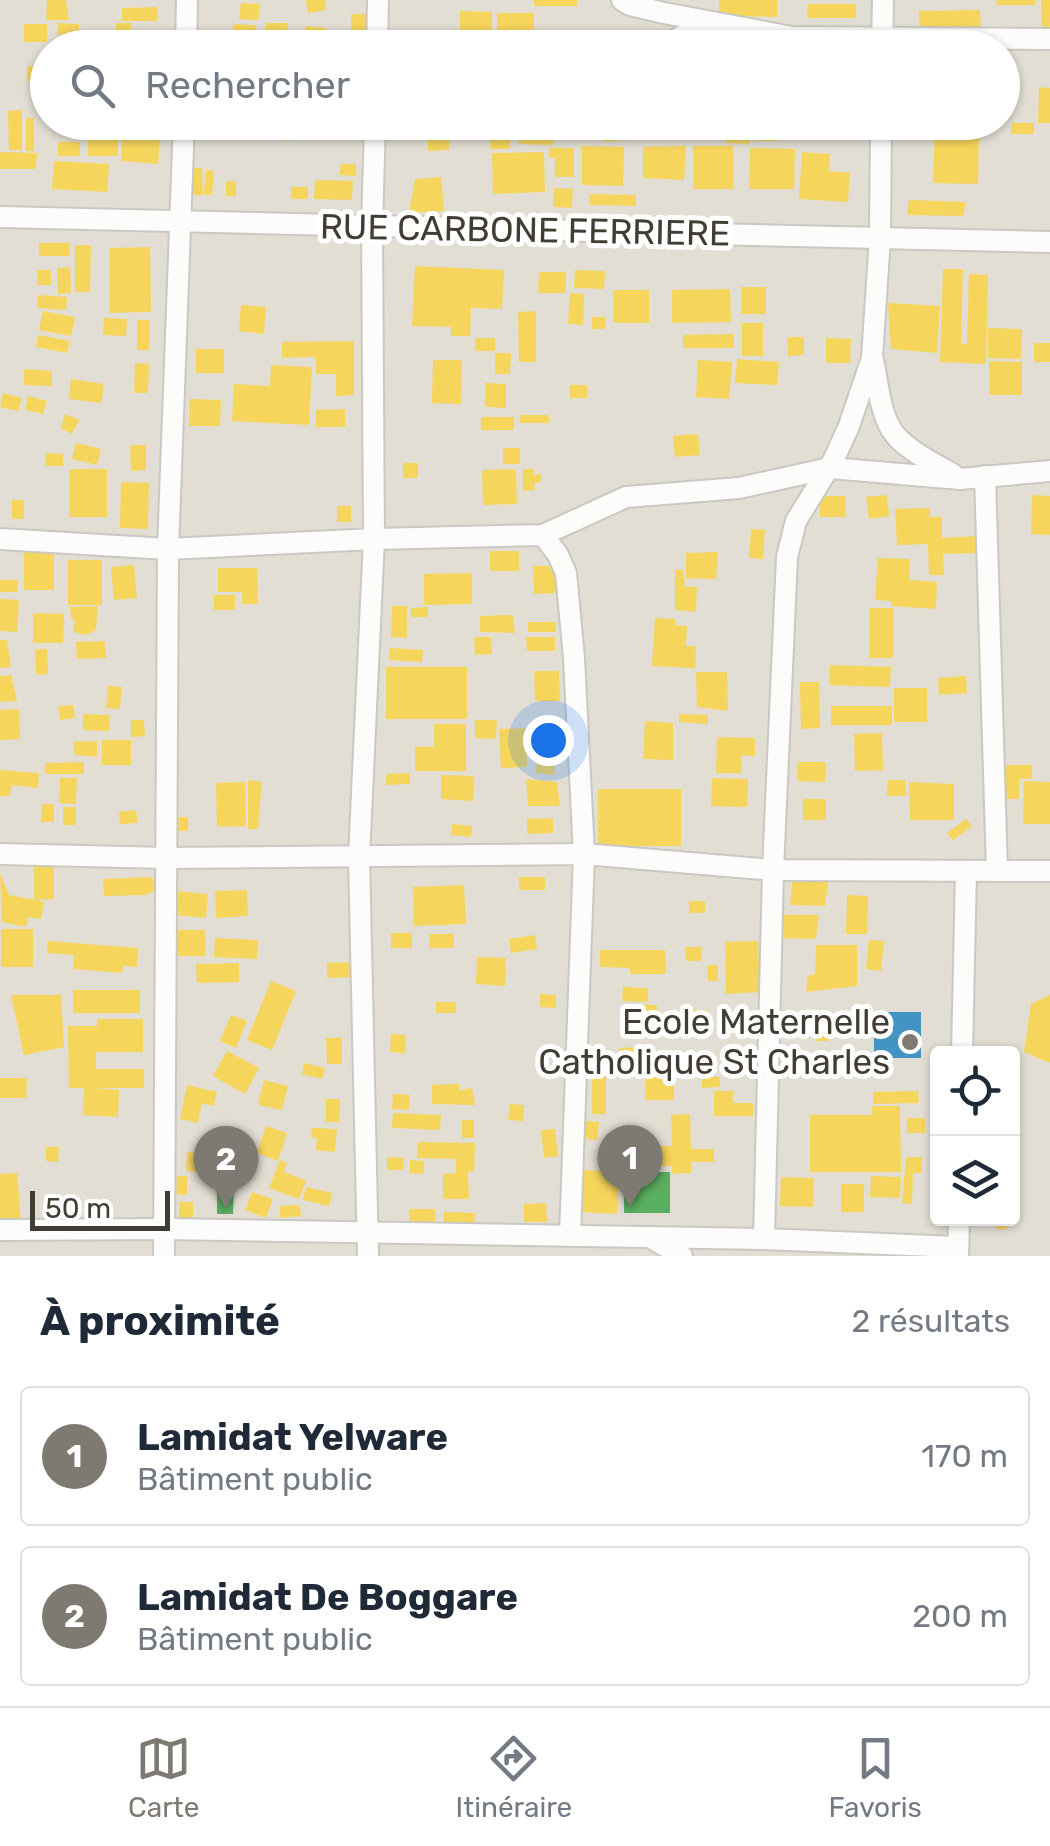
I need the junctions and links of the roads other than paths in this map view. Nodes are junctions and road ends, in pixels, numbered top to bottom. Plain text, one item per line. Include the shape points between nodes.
1 (187, 0) edge
2 (378, 0) edge
3 (622, 0) edge
4 (883, 0) edge
5 (710, 22) junction
6 (186, 30) edge
7 (377, 30) edge
8 (694, 30) edge
9 (754, 30) edge
10 (882, 30) edge
11 (1050, 39) edge
12 (1020, 40) edge
13 (183, 140) edge
14 (374, 140) edge
15 (882, 140) edge
16 (0, 218) edge
17 (181, 223) junction
18 (372, 226) junction
19 (880, 238) junction
20 (1050, 242) edge
21 (872, 358) junction
22 (830, 468) junction
23 (1050, 471) edge
24 (985, 476) junction
25 (960, 479) junction
26 (543, 536) junction
27 (0, 538) edge
28 (374, 539) junction
29 (168, 549) junction
30 (0, 854) edge
31 (584, 854) junction
32 (358, 857) junction
33 (168, 858) junction
34 (774, 870) junction
35 (966, 870) junction
36 (997, 870) junction
37 (1050, 871) edge
38 (962, 1046) edge
39 (959, 1226) edge
40 (165, 1229) junction
41 (0, 1230) edge
42 (368, 1234) junction
43 (570, 1236) junction
44 (652, 1238) junction
45 (764, 1239) junction
46 (958, 1252) edge
47 (164, 1256) edge
48 (368, 1256) edge
49 (682, 1256) edge

1 - 6 street
2 - 7 street
3 - 5 street
4 - 10 street
5 - 8 street
5 - 9 street
11 - 12 street
13 - 17 street
14 - 18 street
15 - 19 street
16 - 17 street, RUE CARBONE FERRIERE
17 - 18 street, RUE CARBONE FERRIERE
17 - 29 street
18 - 19 street, RUE CARBONE FERRIERE
18 - 28 street
19 - 20 street, RUE CARBONE FERRIERE
19 - 21 street
21 - 22 street
21 - 25 street via 892,431
22 - 25 street
22 - 26 street via 739,488 626,498
22 - 34 street via 796,522 787,557
23 - 24 street
24 - 25 street
24 - 36 street
26 - 28 street
26 - 31 street via 566,573
27 - 29 street
28 - 29 street
28 - 32 street
29 - 33 street
30 - 33 street
31 - 32 street
31 - 34 street
31 - 43 street
32 - 33 street
32 - 42 street
33 - 40 street
34 - 35 street
34 - 45 street
35 - 36 street
35 - 38 street
36 - 37 street
39 - 46 street
40 - 41 street
40 - 42 street
40 - 47 street
42 - 43 street
42 - 48 street
43 - 44 street
44 - 45 street
44 - 49 street
45 - 46 street

